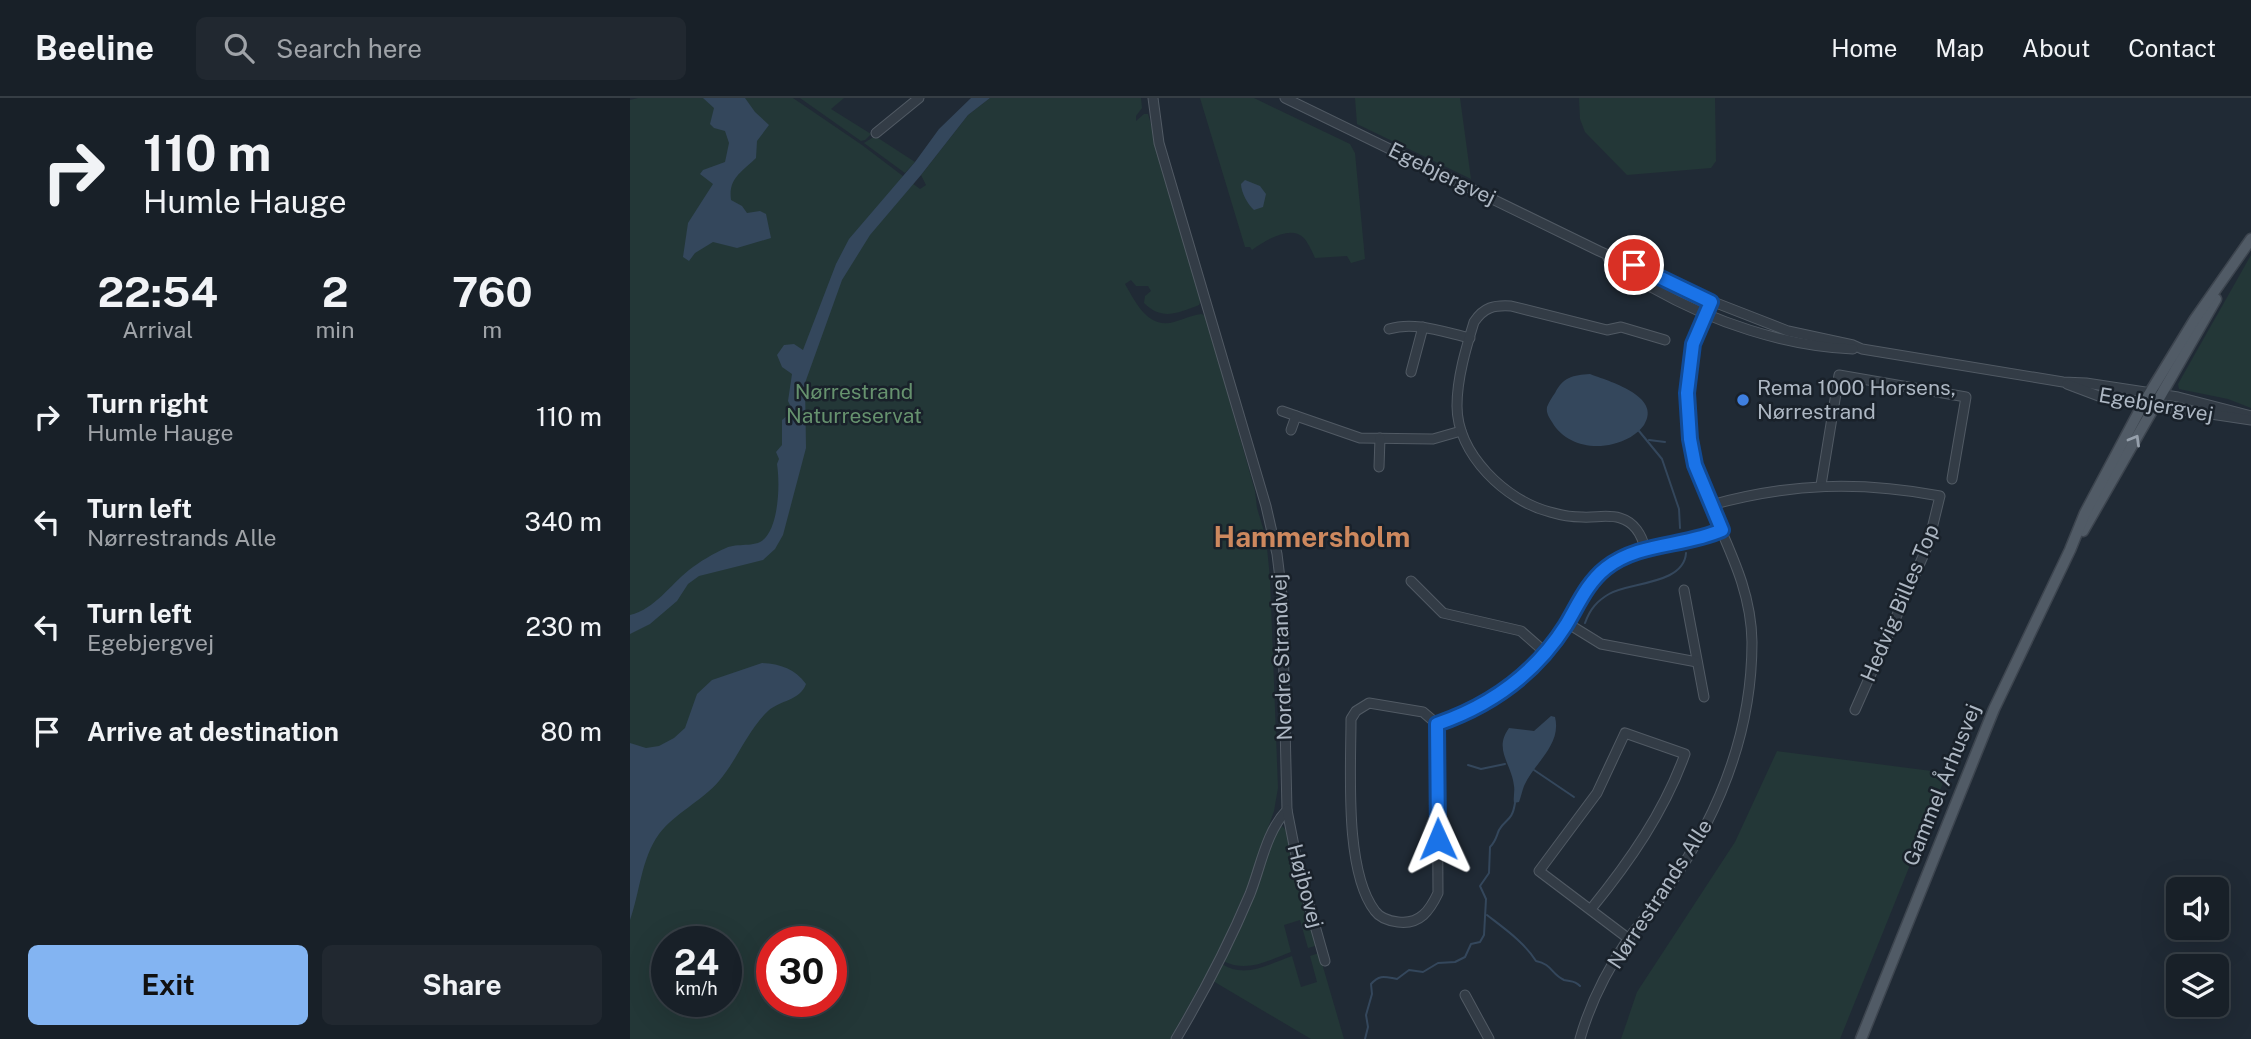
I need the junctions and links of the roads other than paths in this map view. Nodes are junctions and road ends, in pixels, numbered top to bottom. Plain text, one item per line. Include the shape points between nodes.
1 (1153, 98) edge
2 (1285, 98) edge
3 (916, 99) edge
4 (876, 133) dead end
5 (1599, 251) junction
6 (1711, 302) junction
7 (1706, 314) junction
8 (1423, 327) junction
9 (1388, 330) dead end
10 (1788, 331) junction
11 (1469, 338) junction
12 (1665, 340) dead end
13 (1862, 349) junction
14 (1410, 372) dead end
15 (2063, 382) junction
16 (2156, 393) junction
17 (2149, 405) junction
18 (1282, 411) dead end
19 (1296, 416) junction
20 (2251, 418) edge
21 (1292, 430) dead end
22 (1461, 431) junction
23 (1380, 438) junction
24 (1379, 467) dead end
25 (1952, 479) dead end
26 (1821, 485) junction
27 (1711, 505) junction
28 (1722, 530) junction
29 (1645, 549) junction
30 (1411, 581) dead end
31 (1684, 590) dead end
32 (1567, 623) junction
33 (1546, 653) junction
34 (1697, 662) junction
35 (1704, 697) dead end
36 (1855, 710) dead end
37 (1437, 724) junction
38 (1287, 810) junction
39 (1591, 909) junction
40 (1629, 939) junction
41 (1325, 961) dead end
42 (1465, 995) dead end
43 (1176, 1039) edge
44 (1489, 1039) edge
45 (1580, 1039) edge
46 (1861, 1039) edge

1 - 38 street, Nordre Strandvej via 1159,142 1277,554
2 - 5 street, Egebjergvej
3 - 4 street
5 - 6 street, Egebjergvej
5 - 7 street, Egebjergvej via 1651,287
6 - 7 street, Nørrestrands Alle
6 - 10 street, Egebjergvej
7 - 10 street via 1715,310
7 - 13 street, Egebjergvej via 1791,341
7 - 27 street, Nørrestrands Alle via 1693,344 1687,393 1695,465
8 - 9 street via 1402,325
8 - 11 street
8 - 14 street
10 - 13 street, Egebjergvej
11 - 12 street via 1480,313 1498,305 1607,330 1621,327
11 - 22 street via 1458,391
13 - 15 street, Egebjergvej
15 - 16 street, Egebjergvej
15 - 17 street, Egebjergvej via 2104,398
16 - 16 main road, Gammel Århusvej via 2251,239 2195,319
16 - 17 main road, Gammel Århusvej
16 - 20 street, Egebjergvej
17 - 20 street, Egebjergvej
17 - 46 main road, Gammel Århusvej via 2085,513 1984,733
18 - 19 street
19 - 21 street
19 - 23 street via 1360,438
22 - 23 street via 1433,439
22 - 29 street via 1488,473 1509,492 1549,512 1622,518 1635,527
23 - 24 street
25 - 26 street via 1966,397 1839,375
26 - 27 street
26 - 36 street, Hedvig Billes Top via 1894,488 1940,496 1928,545
27 - 28 street, Nørrestrands Alle
28 - 29 street
28 - 40 street, Nørrestrands Alle via 1745,590 1752,639 1742,732 1733,765 1698,844
29 - 32 street via 1596,576
30 - 33 street via 1443,613 1521,631
31 - 34 street
32 - 33 street
32 - 34 street via 1601,644
33 - 37 street via 1498,696
34 - 35 street
37 - 37 street via 1438,893 1422,918 1406,923 1389,921 1376,913 1365,893 1352,841 1351,719 1369,703 1423,712
38 - 41 street, Højbovej
38 - 43 street via 1273,828 1216,969
39 - 39 street via 1539,871 1597,793 1625,733 1685,754 1656,821
39 - 40 street
40 - 45 street, Nørrestrands Alle via 1599,988
42 - 44 street

